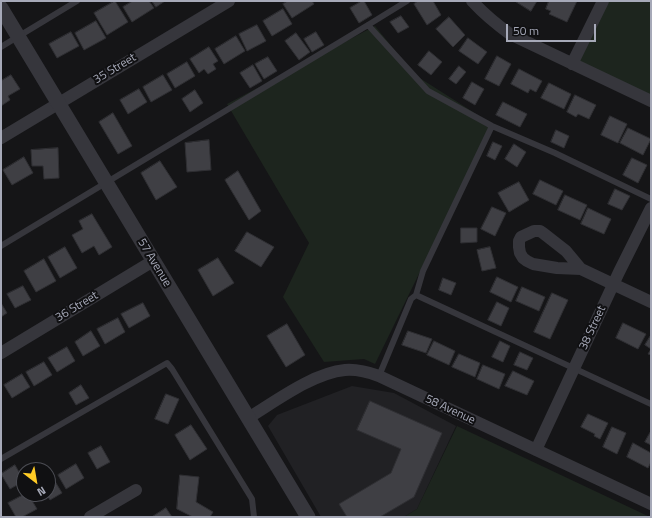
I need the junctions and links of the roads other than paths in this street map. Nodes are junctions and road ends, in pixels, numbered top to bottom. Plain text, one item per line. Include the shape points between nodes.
1 (77, 1) edge
2 (229, 1) edge
3 (407, 1) edge
4 (472, 1) edge
5 (603, 1) edge
6 (1, 8) edge
7 (368, 25) junction
8 (18, 37) junction
9 (1, 47) edge
10 (572, 64) junction
11 (651, 101) edge
12 (58, 104) junction
13 (492, 126) junction
14 (1, 138) edge
15 (106, 183) junction
16 (651, 199) edge
17 (651, 208) edge
18 (1, 246) edge
19 (153, 261) junction
20 (581, 269) junction
21 (613, 284) junction
22 (416, 295) junction
23 (651, 302) edge
24 (1, 352) edge
25 (574, 368) junction
26 (379, 376) junction
27 (651, 404) edge
28 (248, 418) junction
29 (536, 450) junction
30 (1, 459) edge
31 (136, 490) dead end
32 (651, 504) edge
33 (90, 517) edge
34 (254, 517) edge
35 (308, 517) edge

1 - 8 lane
2 - 12 street, 35 Street
3 - 7 lane
4 - 10 street via 510,34
5 - 10 street
6 - 8 street, 57 Avenue
7 - 13 lane via 428,91
7 - 15 lane
8 - 9 lane
8 - 12 street, 57 Avenue
10 - 11 street
12 - 14 street, 35 Street
12 - 15 street, 57 Avenue
13 - 16 lane
13 - 22 lane via 423,272
15 - 18 lane
15 - 19 street, 57 Avenue
17 - 21 street, 38 Street
19 - 24 street, 36 Street
19 - 28 street, 57 Avenue
20 - 20 street via 566,251 540,231 528,233 519,241 518,247 523,258 533,264
20 - 21 street
21 - 23 street
21 - 25 street, 38 Street
22 - 25 lane
22 - 26 lane via 411,299
25 - 27 lane
25 - 29 street, 38 Street
26 - 28 street, 58 Avenue via 360,371 332,372 306,383
26 - 29 street, 58 Avenue
28 - 35 street, 57 Avenue
29 - 32 street, 58 Avenue
30 - 34 lane via 167,363 252,499
31 - 33 street

